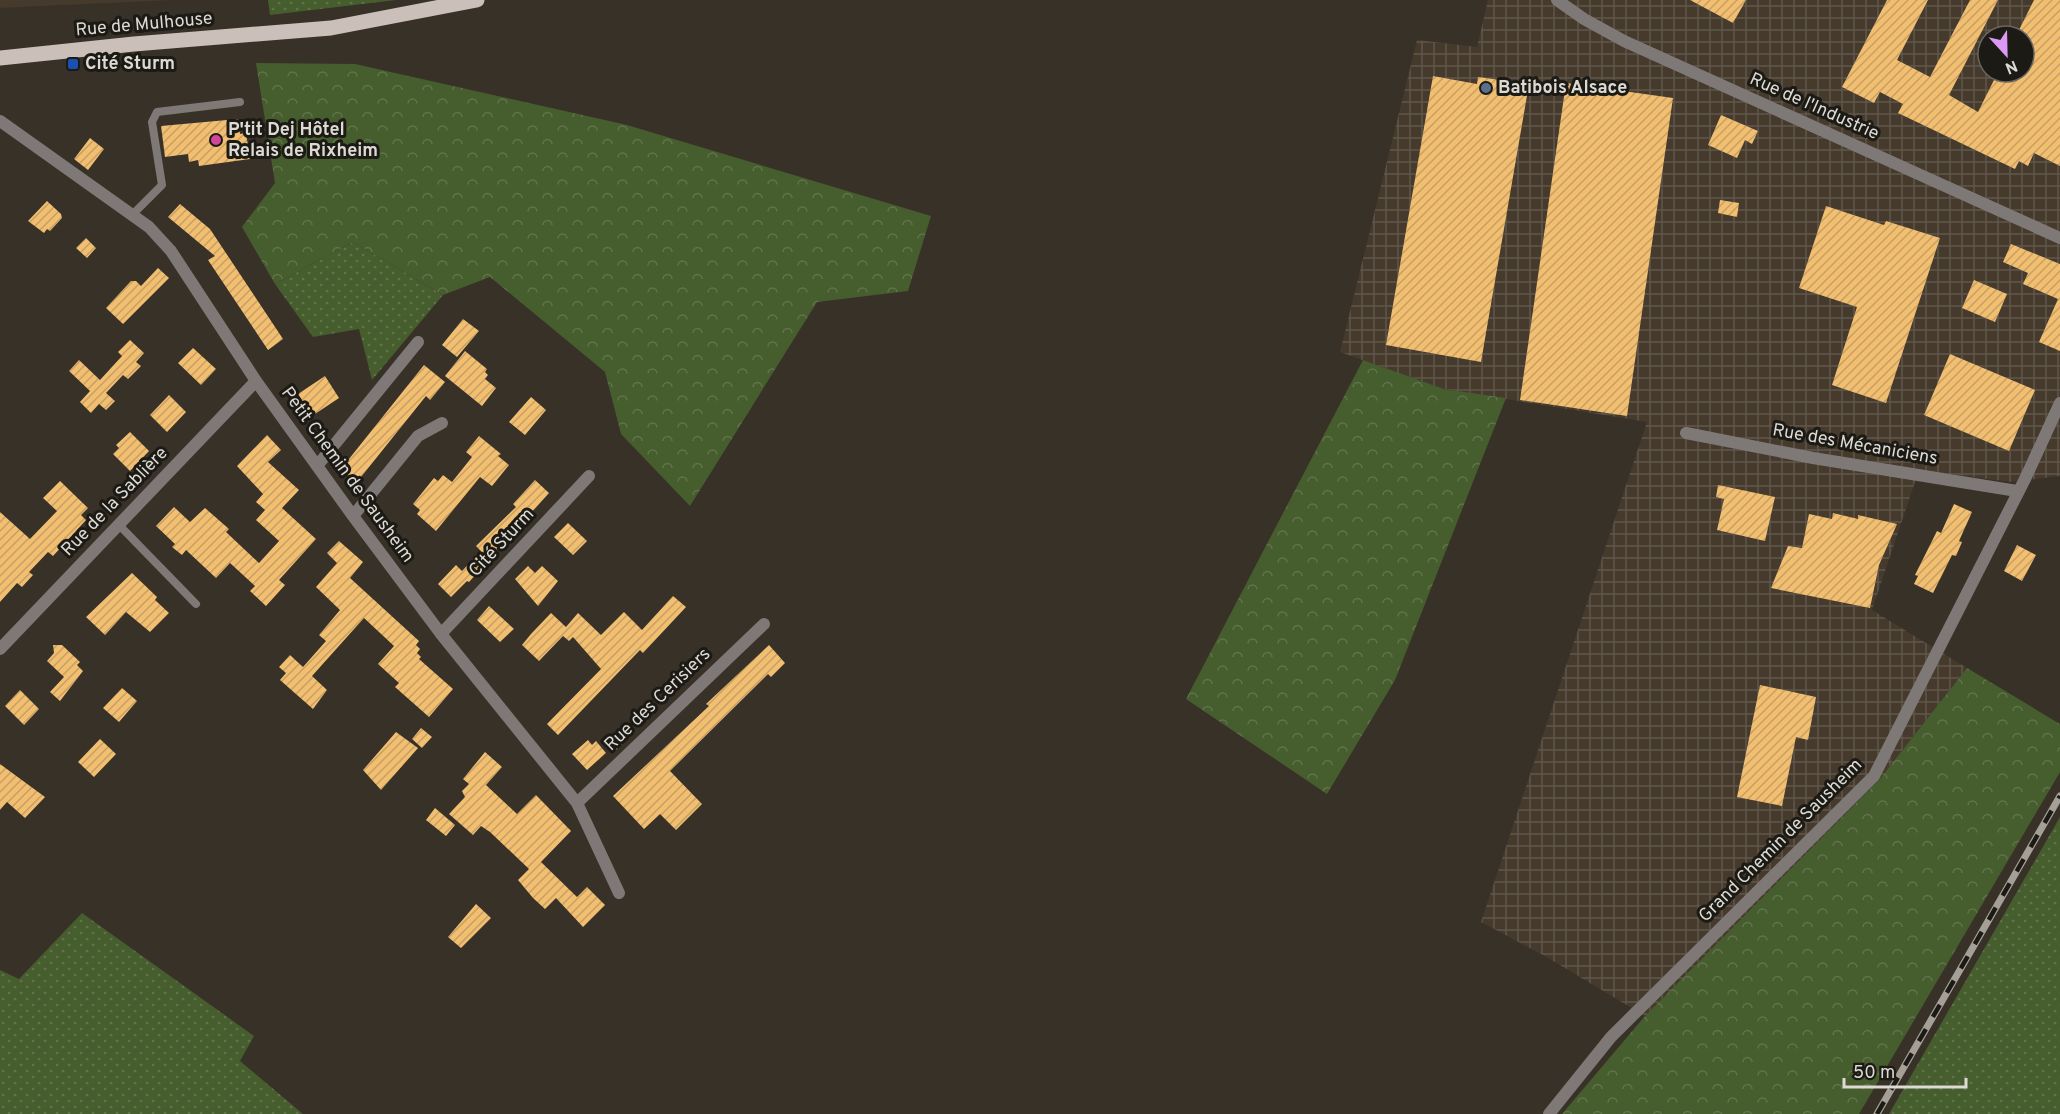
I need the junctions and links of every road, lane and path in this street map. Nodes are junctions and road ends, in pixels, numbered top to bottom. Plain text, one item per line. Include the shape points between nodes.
1 (477, 0) edge
2 (1557, 0) edge
3 (0, 58) edge
4 (240, 102) dead end
5 (0, 121) edge
6 (132, 215) junction
7 (2060, 237) edge
8 (418, 342) dead end
9 (256, 381) junction
10 (2060, 403) edge
11 (442, 423) dead end
12 (1686, 433) dead end
13 (316, 465) junction
14 (589, 476) dead end
15 (2017, 491) junction
16 (353, 516) junction
17 (119, 525) junction
18 (196, 604) dead end
19 (764, 624) dead end
20 (441, 634) junction
21 (0, 649) edge
22 (577, 803) junction
23 (619, 893) dead end
24 (1549, 1114) edge

1 - 3 main road, Rue de Mulhouse via 368,22 292,32
2 - 7 street, Rue de l'Industrie via 1624,41
4 - 6 lane via 157,112 152,122 162,185
5 - 6 street, Petit Chemin de Sausheim
6 - 9 street, Petit Chemin de Sausheim via 149,227 177,259
8 - 13 street
9 - 13 street, Petit Chemin de Sausheim
9 - 17 street, Rue de la Sablière
10 - 15 street, Grand Chemin de Sausheim
11 - 16 street via 418,436
12 - 15 street, Rue des Mécaniciens
13 - 16 street, Petit Chemin de Sausheim
14 - 20 street, Cité Sturm
15 - 24 street, Grand Chemin de Sausheim via 1874,776 1611,1037
16 - 20 street, Petit Chemin de Sausheim
17 - 18 lane
17 - 21 street, Rue de la Sablière
19 - 22 street, Rue des Cerisiers
20 - 22 street, Petit Chemin de Sausheim
22 - 23 street, Petit Chemin de Sausheim

